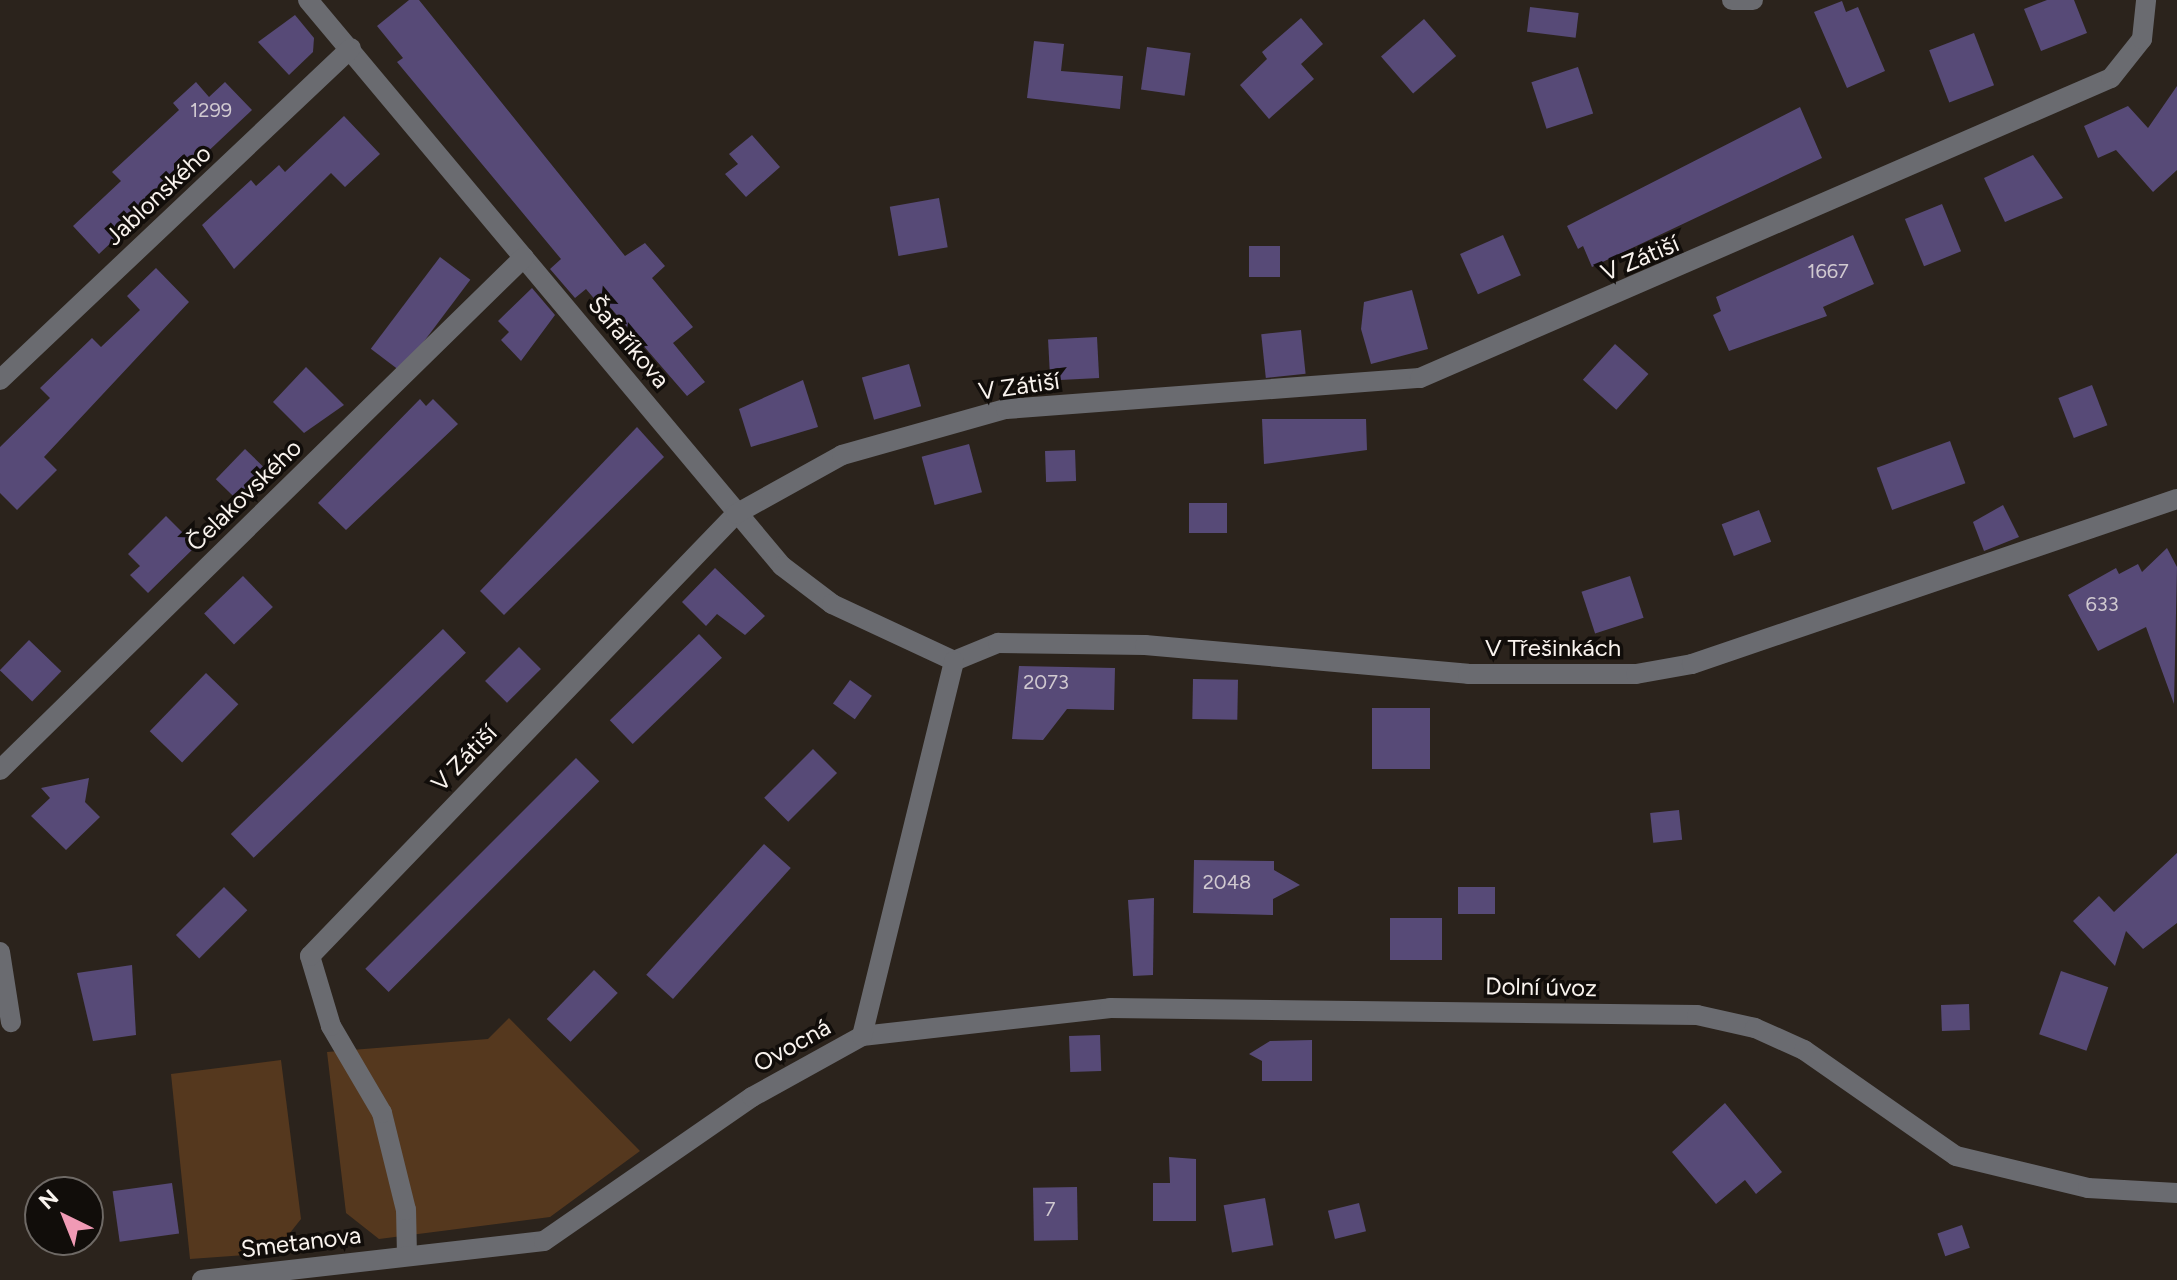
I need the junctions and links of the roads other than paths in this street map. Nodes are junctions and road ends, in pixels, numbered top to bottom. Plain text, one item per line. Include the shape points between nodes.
1 (308, 0) edge
2 (1732, 0) edge
3 (1753, 0) edge
4 (2146, 0) edge
5 (351, 48) junction
6 (524, 257) junction
7 (0, 380) edge
8 (2177, 499) edge
9 (736, 514) junction
10 (954, 661) junction
11 (0, 770) edge
12 (0, 952) edge
13 (11, 1022) dead end
14 (862, 1036) junction
15 (2177, 1193) edge
16 (407, 1256) junction
17 (334, 1272) edge
18 (202, 1280) edge

1 - 5 street, Šafaříkova
2 - 3 street
4 - 9 street, V Zátiší via 2142,39 2111,78 1420,378 1006,409 842,455
5 - 6 street, Šafaříkova
5 - 7 street, Jablonského
6 - 9 street, Šafaříkova
6 - 11 street, Čelakovského
8 - 10 street, V Třešinkách via 1692,664 1636,674 1468,674 1145,645 998,643
9 - 10 street, Šafaříkova via 782,566 832,604
9 - 16 street, V Zátiší via 310,956 331,1026 382,1113 406,1210
10 - 14 street, Ovocná
12 - 13 street
14 - 15 street, Dolní úvoz via 1110,1008 1697,1015 1755,1028 1804,1050 1956,1156 2088,1188
14 - 16 street, Ovocná via 752,1097 544,1241
16 - 17 street, Smetanova
17 - 18 street, Smetanova

